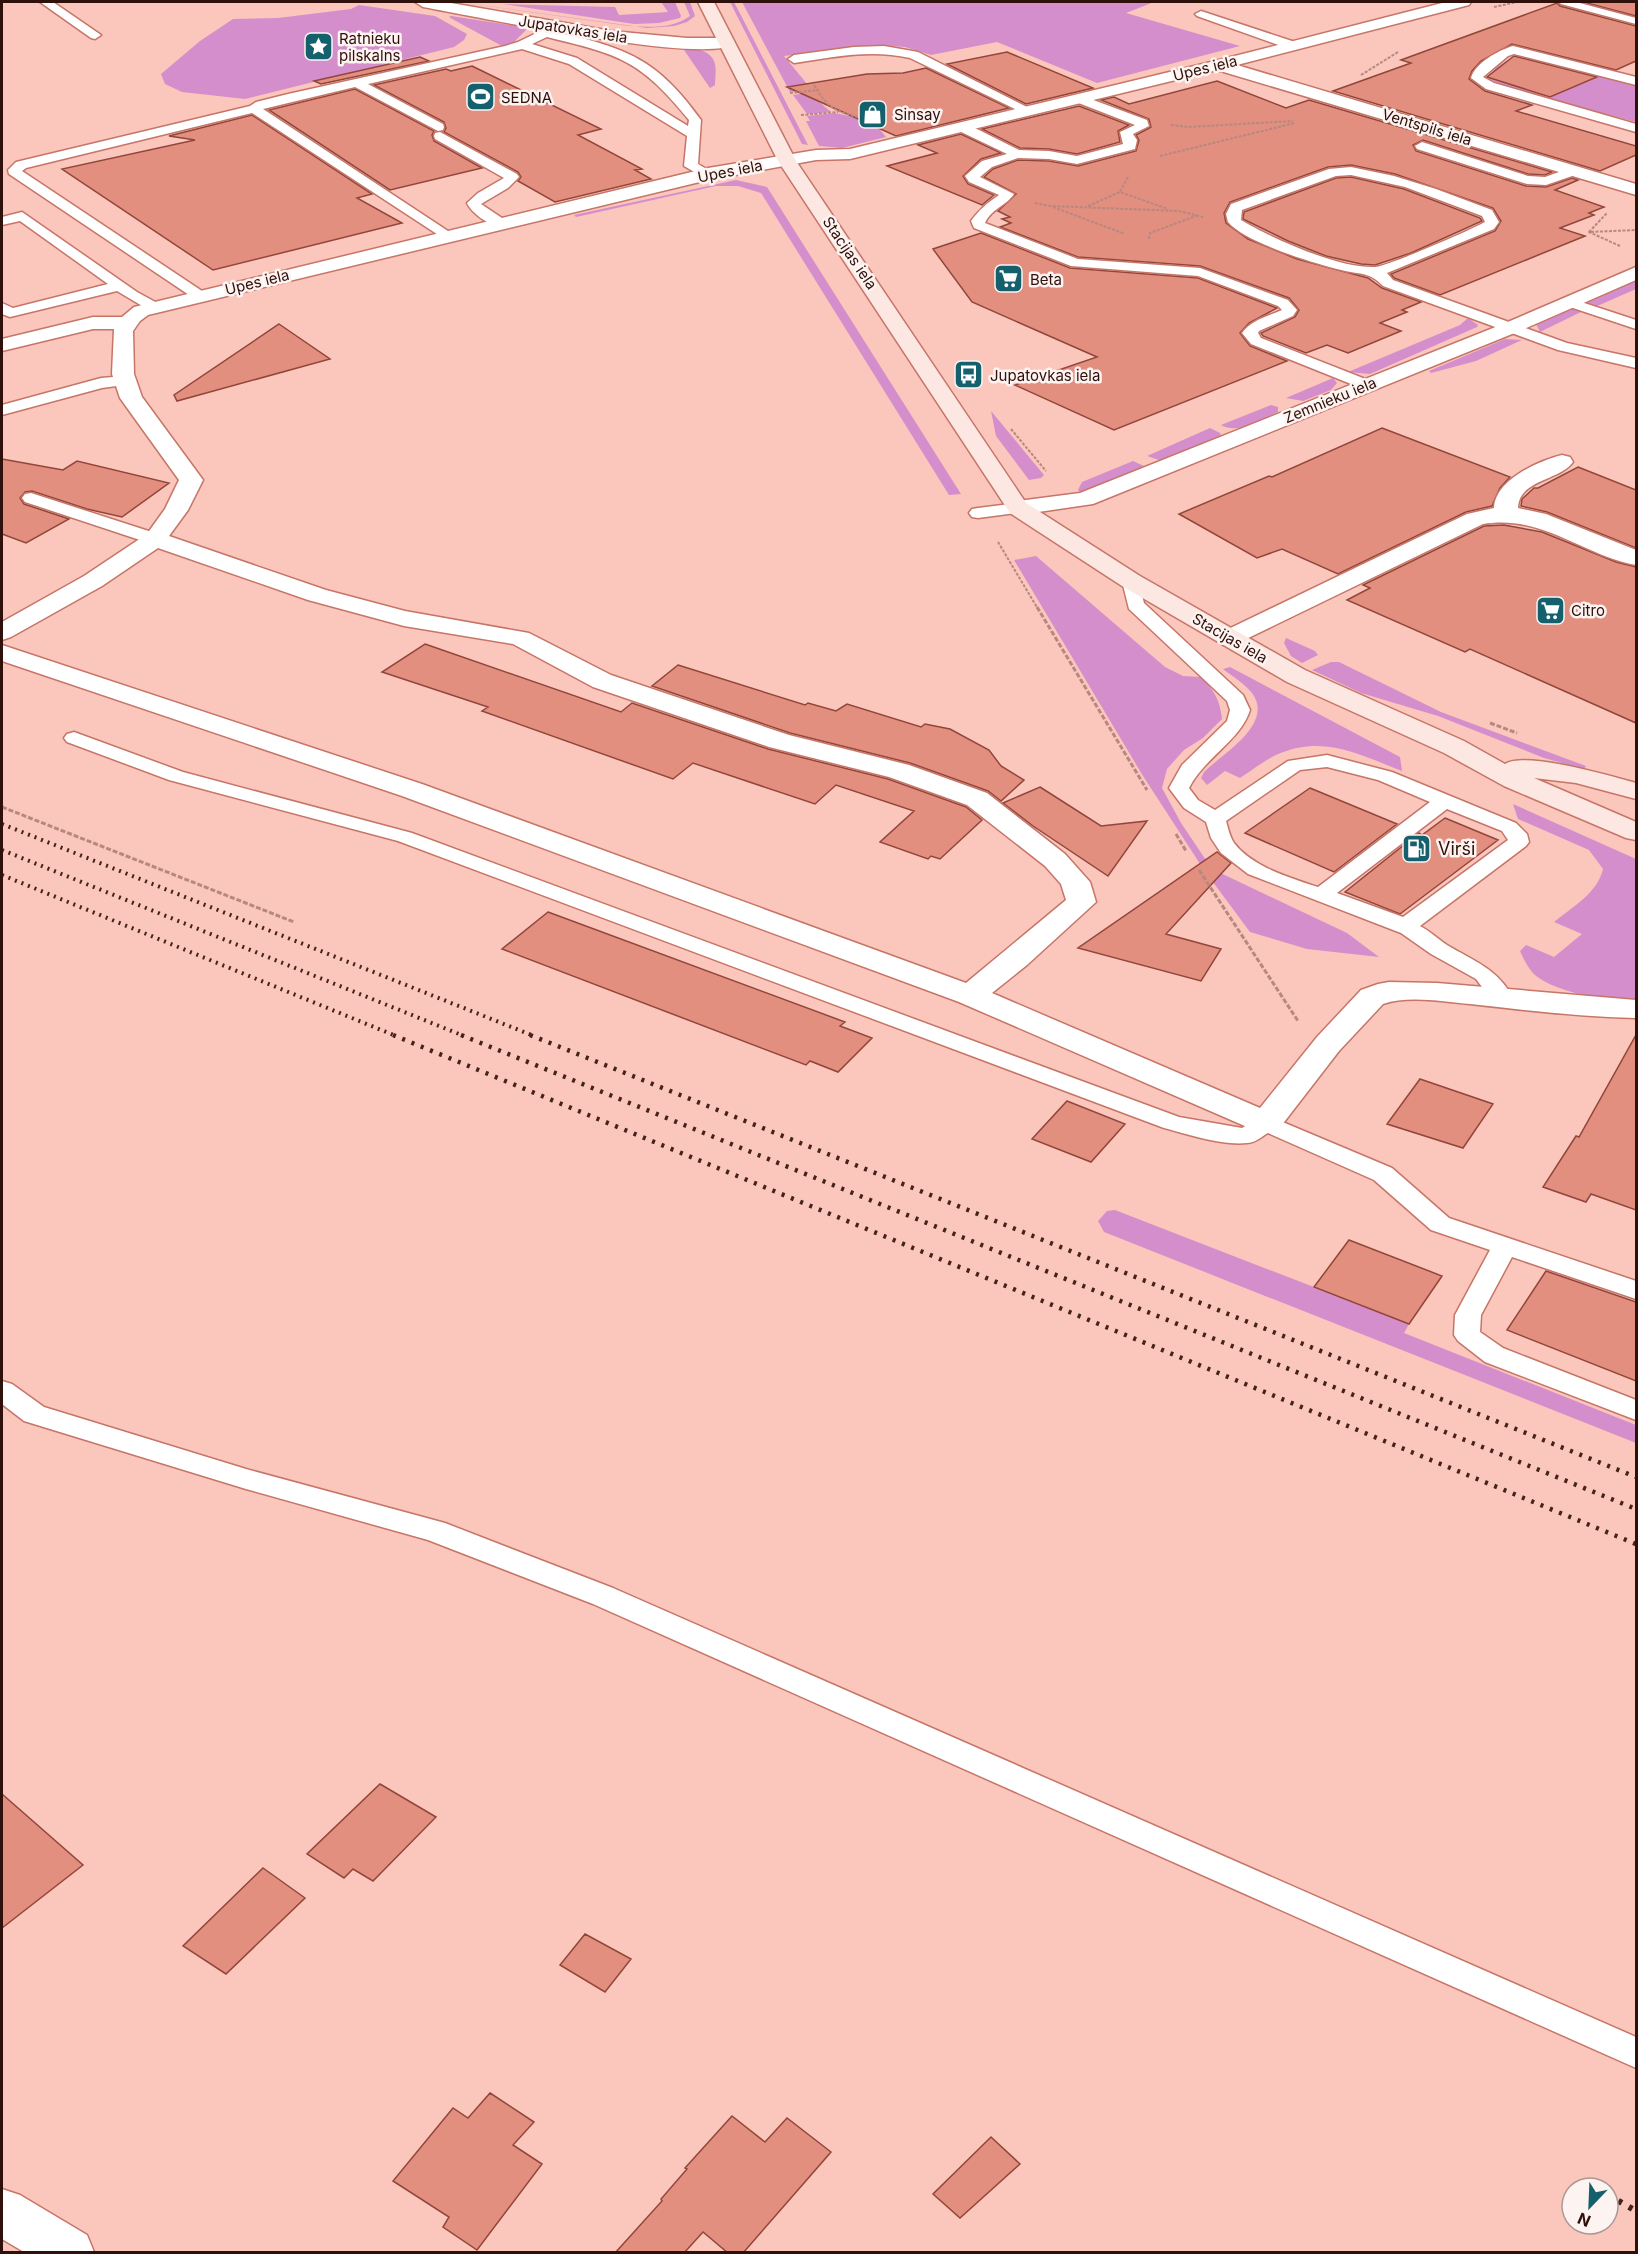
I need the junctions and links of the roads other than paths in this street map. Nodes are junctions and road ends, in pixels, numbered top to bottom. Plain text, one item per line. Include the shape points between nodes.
1 (46, 2) edge
2 (423, 2) edge
3 (441, 2) edge
4 (706, 2) edge
5 (1463, 2) edge
6 (1565, 2) edge
7 (1201, 14) dead end
8 (1636, 21) edge
9 (551, 30) junction
10 (657, 32) junction
11 (95, 36) dead end
12 (722, 36) junction
13 (522, 45) junction
14 (1291, 45) junction
15 (794, 59) dead end
16 (1218, 65) junction
17 (1636, 81) edge
18 (356, 82) junction
19 (1080, 99) junction
20 (254, 109) junction
21 (1027, 110) junction
22 (962, 127) junction
23 (1636, 128) edge
24 (694, 135) junction
25 (1422, 146) dead end
26 (1013, 154) junction
27 (787, 161) junction
28 (1573, 171) junction
29 (708, 174) junction
30 (1636, 190) edge
31 (2, 221) edge
32 (500, 223) junction
33 (447, 236) junction
34 (1378, 272) junction
35 (1636, 273) edge
36 (118, 286) junction
37 (200, 296) junction
38 (1569, 302) junction
39 (2, 307) edge
40 (154, 307) junction
41 (127, 323) junction
42 (1636, 325) edge
43 (1510, 328) junction
44 (2, 345) edge
45 (1636, 363) edge
46 (125, 381) junction
47 (1367, 385) junction
48 (2, 410) edge
49 (1562, 462) dead end
50 (31, 498) dead end
51 (1014, 501) junction
52 (978, 513) dead end
53 (1506, 514) junction
54 (155, 539) junction
55 (1636, 558) edge
56 (1131, 581) junction
57 (2, 632) edge
58 (1229, 638) junction
59 (2, 653) edge
60 (74, 738) dead end
61 (1454, 747) junction
62 (1516, 768) junction
63 (1636, 791) edge
64 (1446, 800) junction
65 (1636, 808) edge
66 (1215, 819) junction
67 (1636, 832) edge
68 (1322, 894) junction
69 (1404, 927) junction
70 (970, 995) junction
71 (1502, 998) junction
72 (1593, 1007) junction
73 (1636, 1009) edge
74 (1636, 1021) edge
75 (1266, 1122) junction
76 (1505, 1246) junction
77 (1636, 1290) edge
78 (2, 1391) edge
79 (1636, 1410) edge
80 (1636, 2053) edge
81 (2, 2212) edge
82 (69, 2253) edge

1 - 11 lane
2 - 9 street, Jupatovkas iela
3 - 10 street, Jupatovkas iela
4 - 12 main road, Stacijas iela
5 - 14 street, Upes iela
6 - 8 lane
7 - 14 lane
9 - 10 street via 571,24
9 - 12 street, Jupatovkas iela via 659,41
9 - 13 lane
9 - 24 lane via 638,62 672,91 695,120
10 - 12 street, Jupatovkas iela
12 - 27 main road, Stacijas iela
13 - 18 lane
13 - 24 lane via 573,61
14 - 16 street, Upes iela
15 - 21 lane via 870,49 900,51
16 - 19 street, Upes iela
16 - 28 street, Ventspils iela
17 - 23 lane via 1513,50 1504,53 1477,78 1490,86
18 - 20 lane
18 - 32 lane via 512,177 474,203
19 - 21 street, Upes iela
19 - 26 lane via 1142,123 1139,129 1126,132 1130,146 1077,160
20 - 33 lane
20 - 37 lane via 21,165 15,170
21 - 22 street, Upes iela
22 - 26 lane
22 - 27 street, Upes iela via 850,154
24 - 29 lane via 692,166
25 - 28 lane via 1527,180 1546,181
26 - 47 lane via 987,164 972,176 1006,194 989,207 979,225 1076,263 1200,272 1283,303 1290,310 1288,314 1254,328 1250,333 1256,341
27 - 29 street, Upes iela
27 - 51 main road, Stacijas iela
28 - 30 street, Ventspils iela
29 - 32 street, Upes iela
31 - 36 lane via 21,216
32 - 33 street, Upes iela
33 - 37 street, Upes iela
34 - 34 lane via 1489,226 1491,217 1369,172 1346,170 1236,207 1235,222 1260,237 1348,268
34 - 43 lane via 1388,283
35 - 38 street, Zemnieku iela
36 - 39 lane via 10,313
36 - 40 lane
37 - 40 street, Upes iela
38 - 42 lane
38 - 43 street, Zemnieku iela
40 - 41 street, Upes iela via 141,311
41 - 44 street via 93,323
41 - 46 street via 122,351
43 - 45 lane via 1563,346
43 - 47 street, Zemnieku iela
46 - 48 lane via 101,383
46 - 54 street via 131,398 191,480
47 - 51 street, Zemnieku iela via 1085,499
49 - 53 street via 1517,485 1507,502
50 - 54 lane
51 - 52 lane
51 - 56 main road, Stacijas iela
53 - 55 street via 1538,519
53 - 58 street via 1475,519
54 - 57 street via 93,581
54 - 70 street via 317,595 404,618 520,638 602,681 779,741 900,771 977,799 1055,860 1075,882 1081,902
56 - 58 main road, Stacijas iela
56 - 66 lane via 1135,605 1236,699 1240,710 1236,723 1189,770 1179,788 1191,804
58 - 61 main road, Stacijas iela via 1296,676
59 - 70 street via 412,790
60 - 75 lane via 176,776 405,837 1172,1122 1246,1136
61 - 62 main road, Stacijas iela
61 - 67 main road, Stacijas iela via 1514,780
62 - 63 main road via 1576,775
62 - 65 main road, Stacijas iela
64 - 66 lane via 1352,766 1310,762 1295,765
64 - 68 lane
64 - 69 lane via 1509,827 1519,842
66 - 68 lane via 1228,849 1250,865
68 - 69 lane
69 - 71 lane via 1474,966 1496,984
70 - 75 street
71 - 72 street
71 - 75 street via 1389,991 1372,997 1328,1044
72 - 73 street
72 - 74 street
75 - 76 lane via 1383,1174 1440,1224
76 - 77 lane
76 - 79 lane via 1468,1316 1467,1335 1494,1355
78 - 80 lane via 34,1414 246,1479 435,1531 603,1596
81 - 82 street

